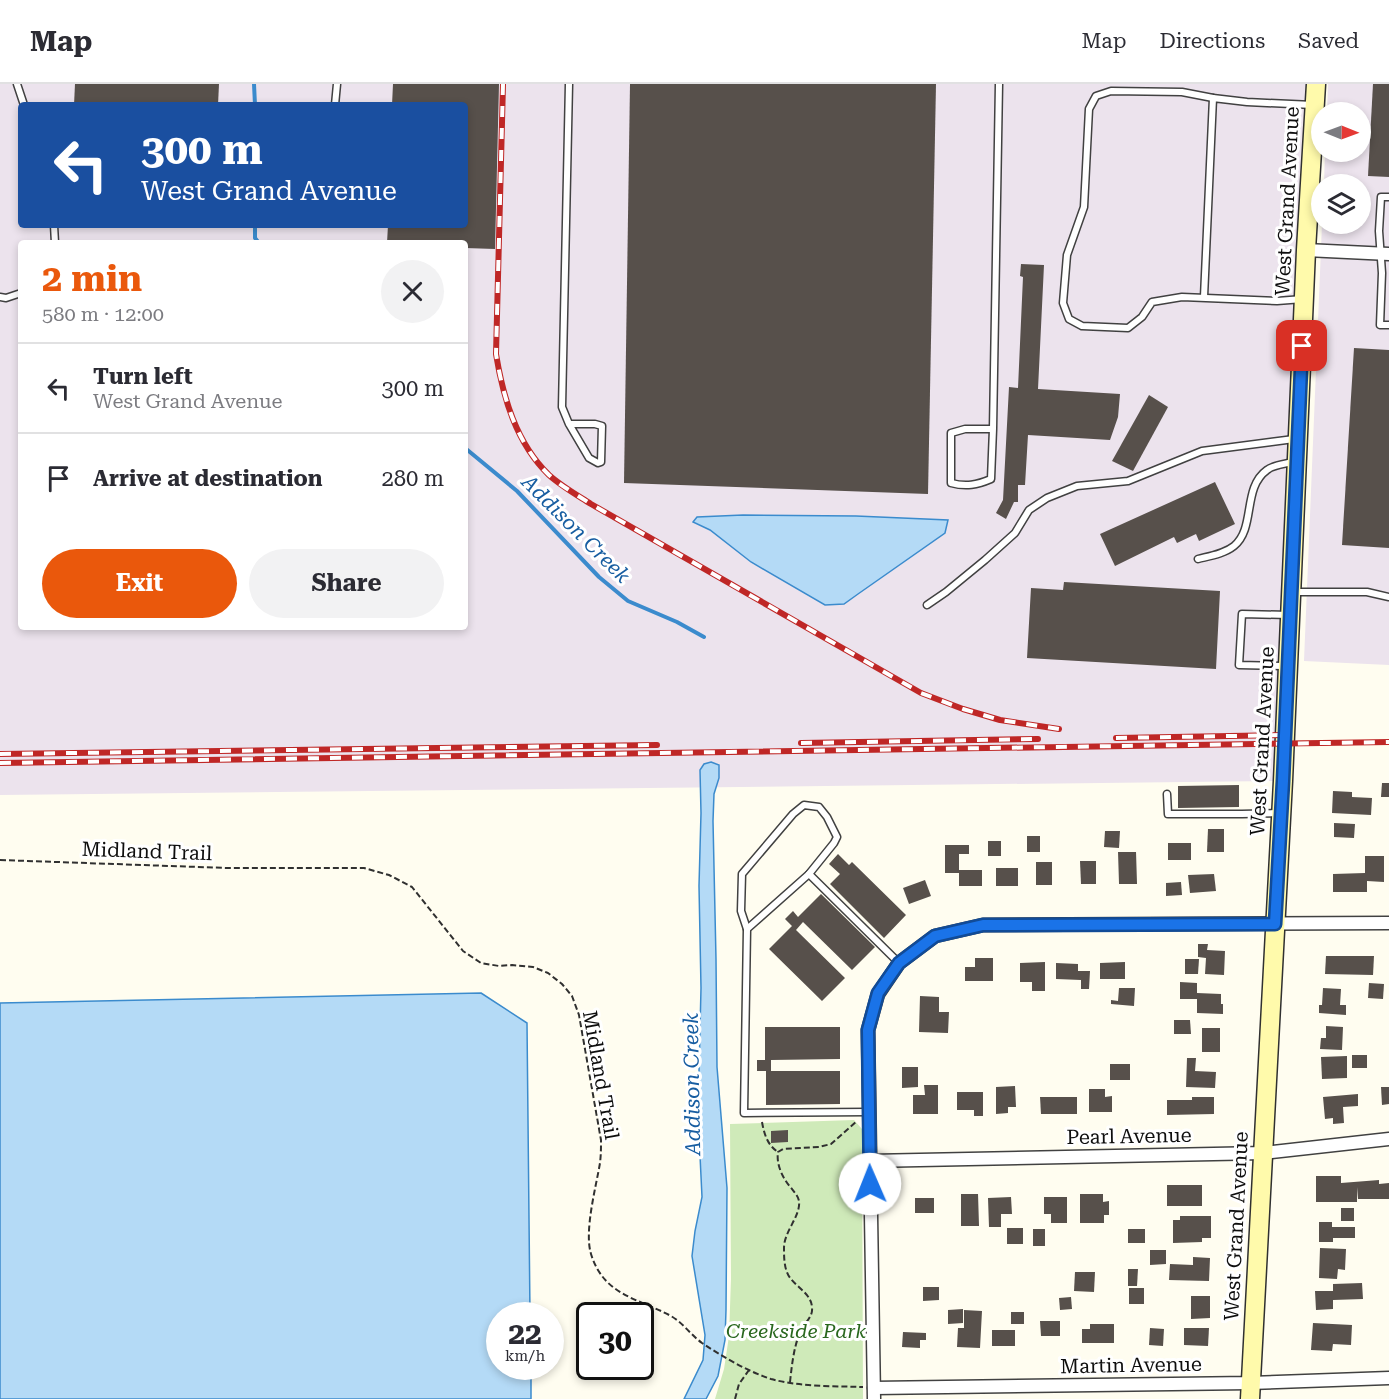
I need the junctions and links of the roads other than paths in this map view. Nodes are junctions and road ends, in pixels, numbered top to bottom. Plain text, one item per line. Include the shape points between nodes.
1 (17, 84) edge
2 (337, 84) edge
3 (569, 84) edge
4 (999, 84) edge
5 (1316, 84) edge
6 (1213, 98) junction
7 (23, 102) edge
8 (335, 102) edge
9 (1315, 102) edge
10 (1311, 105) edge
11 (1311, 162) edge
12 (1389, 197) edge
13 (1306, 250) junction
14 (1385, 253) edge
15 (1381, 288) junction
16 (1389, 289) edge
17 (18, 294) edge
18 (0, 297) edge
19 (1204, 297) junction
20 (1304, 299) junction
21 (1389, 325) edge
22 (569, 424) junction
23 (993, 429) junction
24 (1298, 439) junction
25 (1297, 461) junction
26 (1198, 559) dead end
27 (1291, 592) junction
28 (1389, 597) edge
29 (927, 604) dead end
30 (1290, 615) junction
31 (1288, 667) junction
32 (1167, 794) dead end
33 (1281, 813) junction
34 (809, 874) junction
35 (1389, 923) edge
36 (1275, 924) junction
37 (747, 929) junction
38 (899, 963) junction
39 (863, 1112) junction
40 (1389, 1140) edge
41 (1263, 1153) junction
42 (870, 1161) junction
43 (1389, 1378) edge
44 (1250, 1391) edge
45 (874, 1394) edge

1 - 7 lane
2 - 8 lane
3 - 22 lane via 562,406
4 - 23 lane
5 - 9 main road, West Grand Avenue
6 - 10 lane
6 - 19 lane
6 - 19 lane via 1182,92 1111,91 1096,96 1089,109 1084,207 1066,255 1064,303 1069,319 1082,326 1128,328 1152,302
11 - 13 main road, West Grand Avenue
12 - 14 lane via 1382,197 1379,231
13 - 14 street
13 - 20 main road, West Grand Avenue
14 - 15 lane
15 - 16 lane
15 - 21 lane via 1380,324
17 - 18 lane
19 - 20 lane
20 - 24 main road, West Grand Avenue
22 - 22 lane via 589,458 601,462 602,426
23 - 23 lane via 991,479 962,486 951,483 951,433
24 - 25 main road, West Grand Avenue
24 - 29 lane via 1202,451 1128,481 1077,486 1047,498 1029,510 1015,533 1000,547
25 - 26 lane via 1267,469 1260,478 1243,534 1234,546 1221,554
25 - 27 main road, West Grand Avenue
27 - 28 lane via 1367,592
27 - 30 main road, West Grand Avenue
30 - 31 main road, West Grand Avenue
30 - 31 lane via 1242,614 1239,664
31 - 33 main road, West Grand Avenue
32 - 33 lane via 1168,814
33 - 36 main road, West Grand Avenue
34 - 37 lane
34 - 37 lane via 837,837 819,807 804,805 742,874 741,911
34 - 38 lane
35 - 36 street
36 - 38 street via 983,925 935,936
36 - 41 main road, West Grand Avenue
37 - 39 lane via 744,1113
38 - 39 street via 878,993 868,1030
39 - 42 street
40 - 41 street, Pearl Avenue
41 - 42 street, Pearl Avenue
41 - 44 main road, West Grand Avenue
42 - 45 street
43 - 44 street, Martin Avenue
44 - 45 street, Martin Avenue

